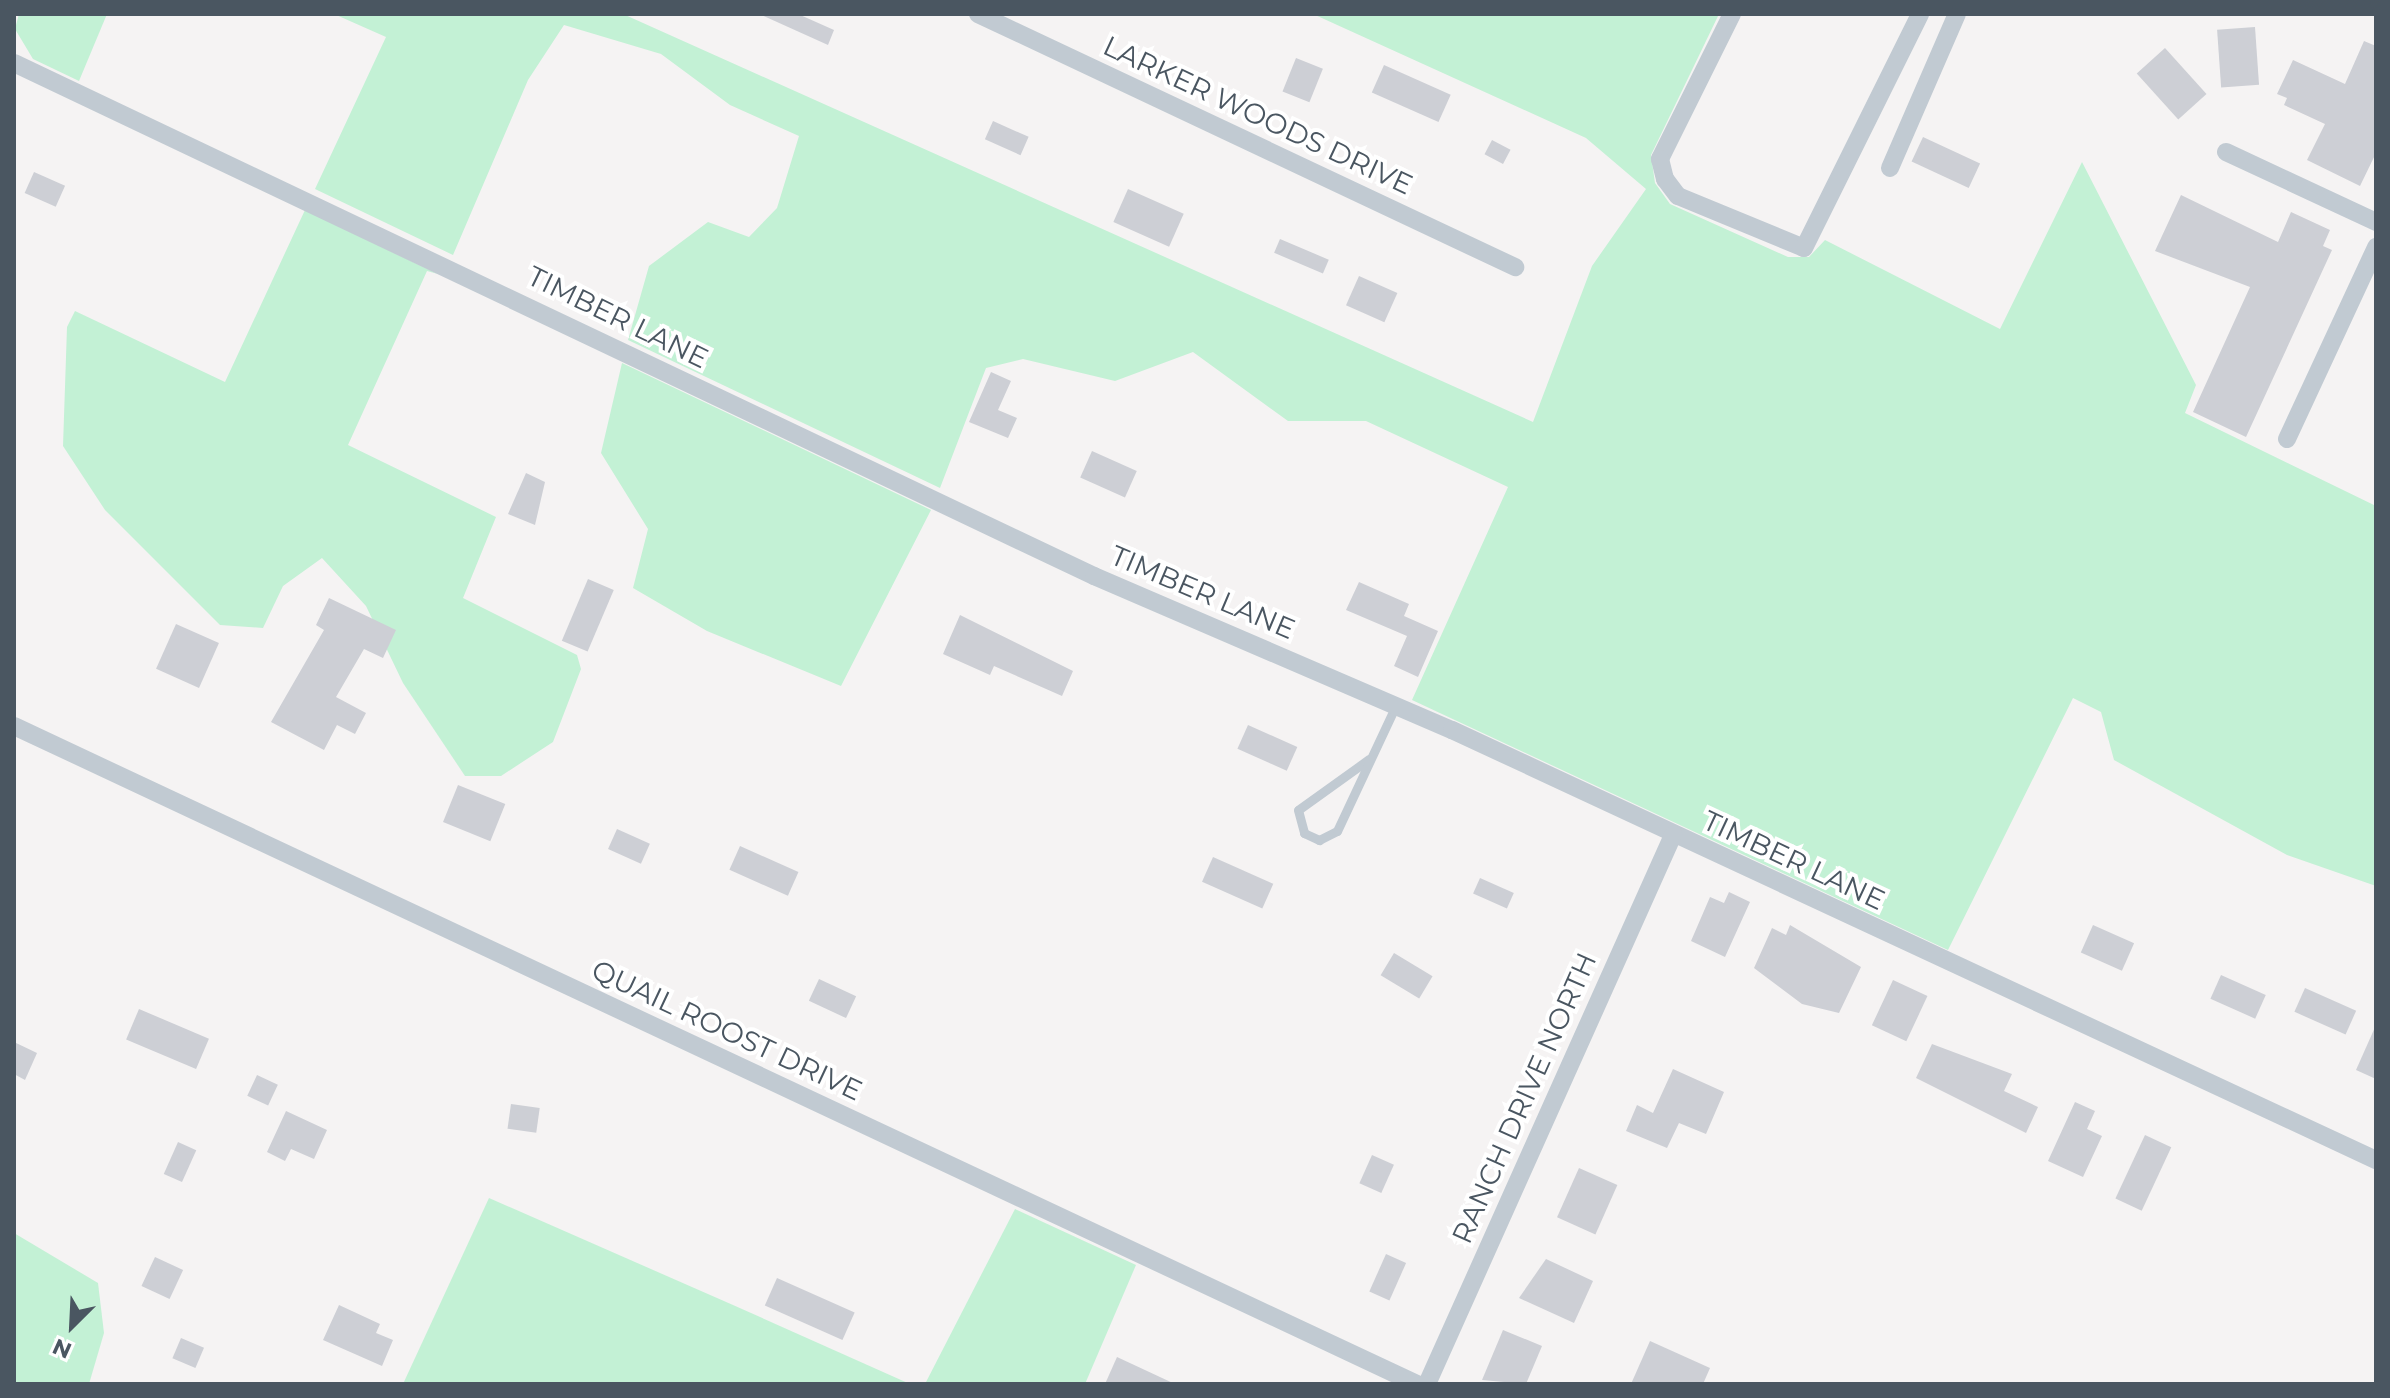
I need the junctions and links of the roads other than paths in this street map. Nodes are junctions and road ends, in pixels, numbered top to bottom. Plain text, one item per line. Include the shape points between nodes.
1 (978, 14) edge
2 (1732, 14) edge
3 (1920, 14) edge
4 (1957, 14) edge
5 (14, 63) edge
6 (2226, 152) dead end
7 (1890, 168) dead end
8 (2376, 222) edge
9 (2376, 247) edge
10 (1515, 267) dead end
11 (2287, 439) dead end
12 (1396, 705) junction
13 (14, 726) edge
14 (1369, 759) junction
15 (1673, 835) junction
16 (2376, 1160) edge
17 (1417, 1384) edge
18 (1427, 1384) edge

1 - 10 street, LARKER WOODS DRIVE
2 - 3 street via 1660,159 1665,179 1678,196 1804,248
4 - 7 street
5 - 12 street, TIMBER LANE via 1094,576
6 - 8 street
9 - 11 street
12 - 14 lane
12 - 15 street, TIMBER LANE
13 - 17 street, QUAIL ROOST DRIVE
14 - 14 lane via 1337,831 1319,840 1304,833 1298,810
15 - 16 street, TIMBER LANE
15 - 18 street, RANCH DRIVE NORTH

